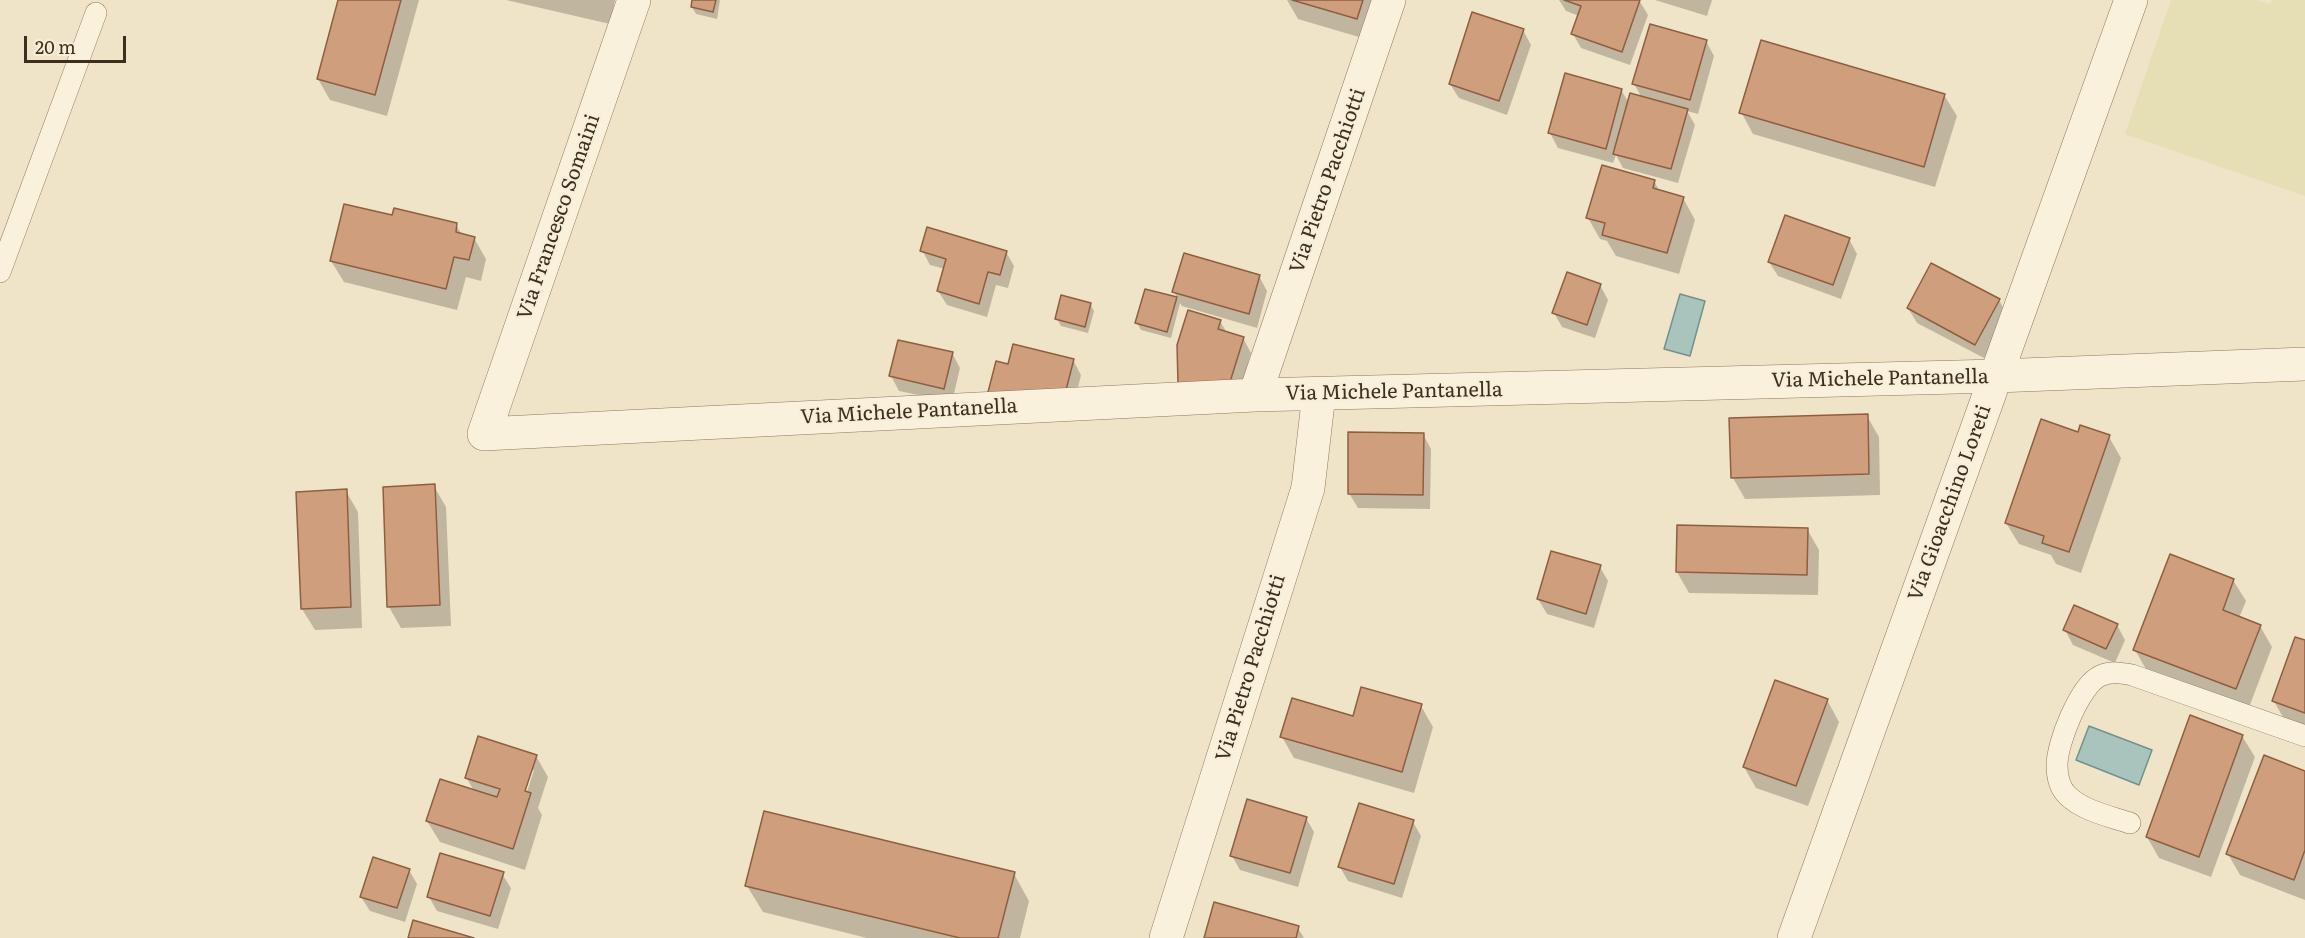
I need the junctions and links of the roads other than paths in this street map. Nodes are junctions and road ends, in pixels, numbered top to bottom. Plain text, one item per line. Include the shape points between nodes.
1 (634, 0) edge
2 (1389, 0) edge
3 (2131, 0) edge
4 (100, 4) edge
5 (0, 272) edge
6 (2305, 364) edge
7 (1996, 376) junction
8 (1319, 394) junction
9 (1255, 395) junction
10 (484, 434) joint
11 (2305, 736) edge
12 (2130, 823) dead end
13 (1166, 938) edge
14 (1794, 938) edge

1 - 10 street, Via Francesco Somaini
2 - 9 street, Via Pietro Pacchiotti
3 - 7 street, Via Gioacchino Loreti
4 - 5 lane
6 - 7 street, Via Michele Pantanella
7 - 8 street, Via Michele Pantanella
7 - 14 street, Via Gioacchino Loreti
8 - 9 street, Via Michele Pantanella
8 - 13 street, Via Pietro Pacchiotti via 1308,488
9 - 10 street, Via Michele Pantanella
11 - 12 lane via 2132,675 2100,676 2090,683 2076,704 2060,748 2057,774 2060,786 2076,802

